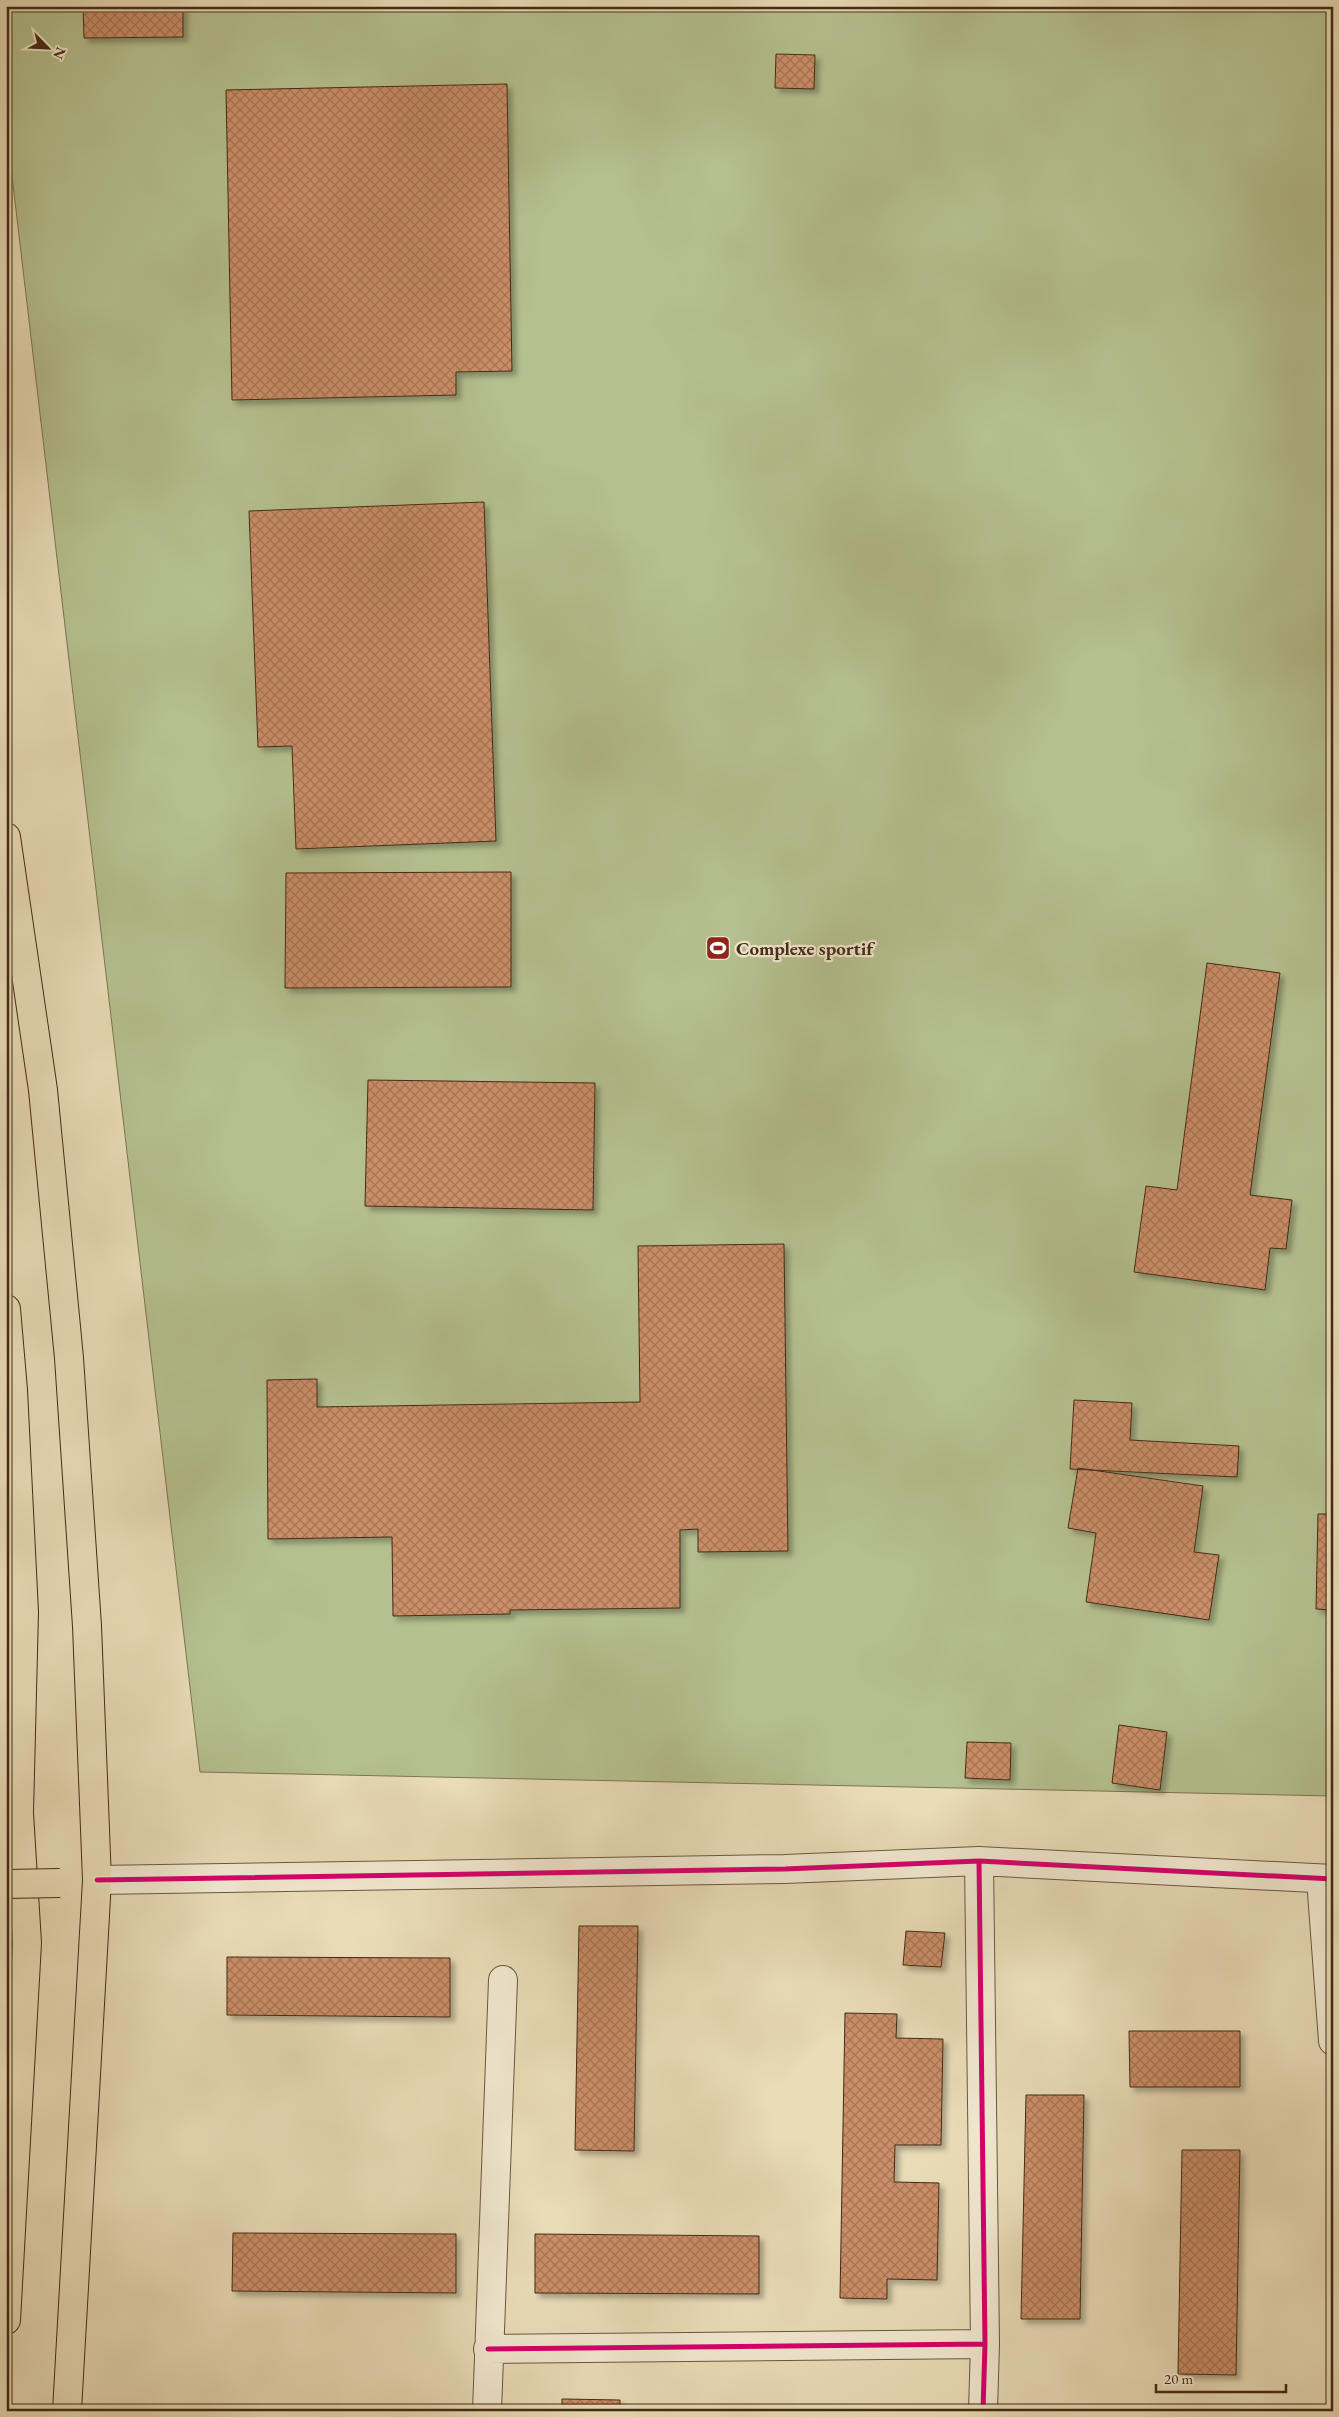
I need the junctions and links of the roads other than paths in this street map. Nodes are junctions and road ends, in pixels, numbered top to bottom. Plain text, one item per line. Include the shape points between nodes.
1 (6, 837) edge
2 (6, 1309) edge
3 (979, 1861) junction
4 (1327, 1879) edge
5 (97, 1880) junction
6 (6, 1884) edge
7 (503, 1980) dead end
8 (1333, 2041) edge
9 (6, 2320) edge
10 (985, 2344) junction
11 (488, 2349) junction
12 (67, 2411) edge
13 (487, 2411) edge
14 (983, 2411) edge

1 - 5 main road via 44,1090 69,1358 87,1626
2 - 9 main road via 24,1612 19,1812 27,1943
3 - 4 street
3 - 5 street via 775,1870
3 - 10 street
4 - 8 street
5 - 6 main road, bridge
5 - 12 main road
7 - 11 street
10 - 11 street
10 - 14 street
11 - 13 street

